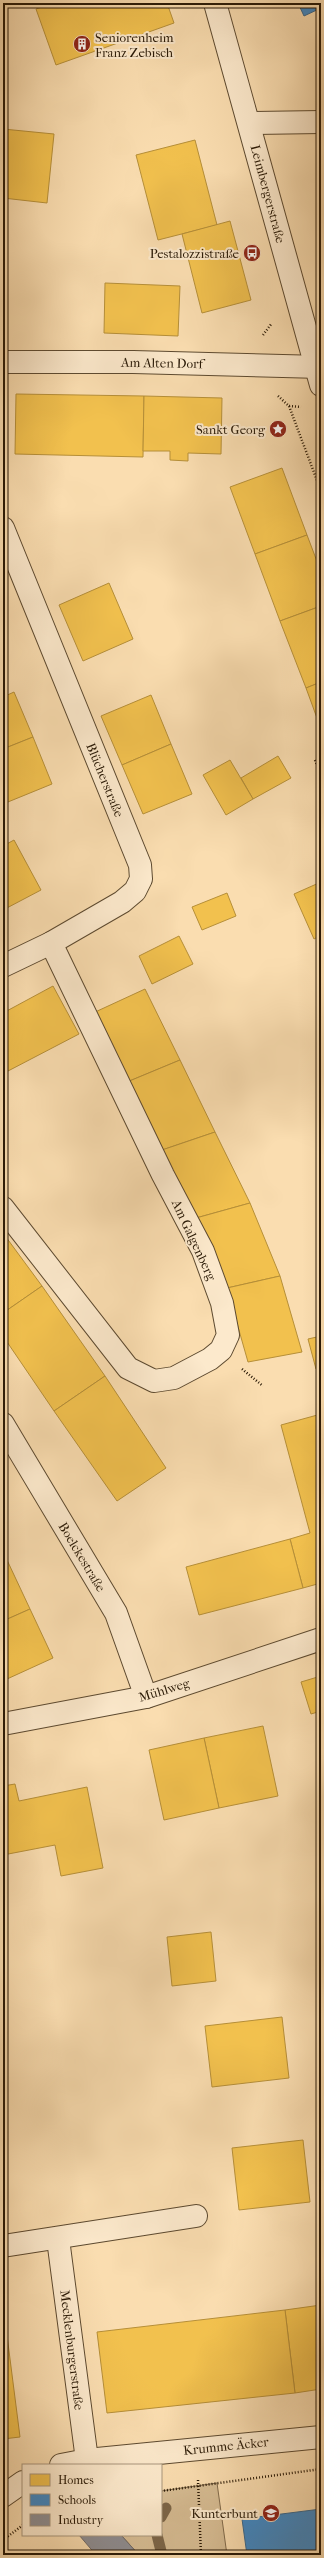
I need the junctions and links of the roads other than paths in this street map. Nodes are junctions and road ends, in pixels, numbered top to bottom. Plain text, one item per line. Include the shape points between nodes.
1 (215, 3) edge
2 (321, 122) edge
3 (249, 123) junction
4 (3, 362) edge
5 (319, 373) edge
6 (3, 528) edge
7 (51, 943) junction
8 (3, 966) edge
9 (3, 1208) edge
10 (3, 1424) edge
11 (321, 1639) edge
12 (146, 1697) junction
13 (3, 1724) edge
14 (196, 2216) dead end
15 (58, 2239) junction
16 (3, 2246) edge
17 (321, 2437) edge
18 (86, 2460) junction
19 (65, 2464) edge
20 (22, 2483) edge
21 (3, 2496) edge

1 - 3 street, Leimbergerstraße
2 - 3 street
3 - 5 street, Leimbergerstraße
4 - 5 street, Am Alten Dorf via 133,362
6 - 7 street, Blücherstraße via 140,865 141,879 135,891 122,902
7 - 8 street, Blücherstraße
7 - 9 street, Am Galgenberg via 163,1175 203,1251 222,1303 228,1335 221,1350 174,1378 154,1381 128,1368
10 - 12 street, Boelckestraße via 116,1613
11 - 12 street, Mühlweg
12 - 13 street, Mühlweg
14 - 15 street
15 - 16 street
15 - 18 street, Mecklenburgerstraße
17 - 18 street, Krumme Äcker
18 - 19 street, Krumme Äcker
20 - 21 street

